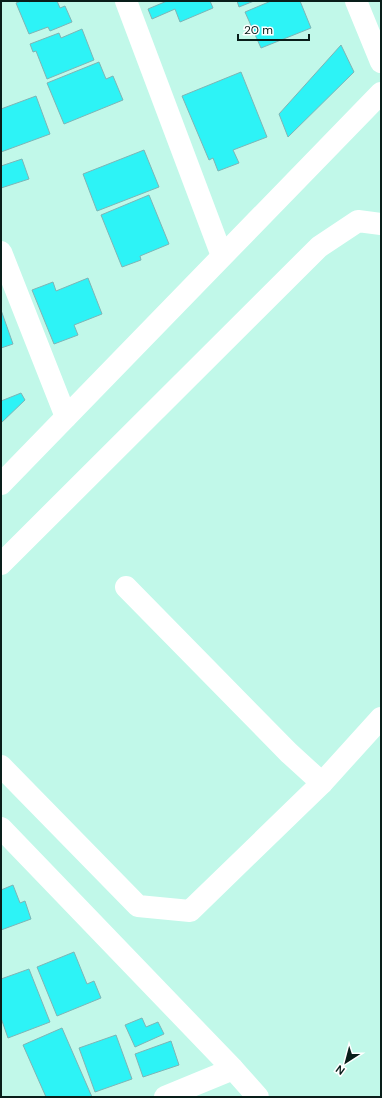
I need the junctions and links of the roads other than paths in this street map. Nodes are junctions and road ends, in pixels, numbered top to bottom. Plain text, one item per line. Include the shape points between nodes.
1 (126, 1) edge
2 (356, 1) edge
3 (381, 62) edge
4 (381, 93) edge
5 (381, 224) edge
6 (1, 252) edge
7 (222, 256) junction
8 (66, 417) junction
9 (1, 484) edge
10 (1, 564) edge
11 (126, 587) dead end
12 (381, 718) edge
13 (1, 766) edge
14 (322, 783) junction
15 (1, 828) edge
16 (233, 1069) junction
17 (165, 1097) edge
18 (258, 1097) edge

1 - 7 street
2 - 3 street
4 - 7 street
5 - 10 street via 358,222 319,247
6 - 8 street
7 - 8 street
8 - 9 street
11 - 14 street
12 - 14 street
13 - 14 street via 138,906 190,911
15 - 16 street
16 - 17 street
16 - 18 street

